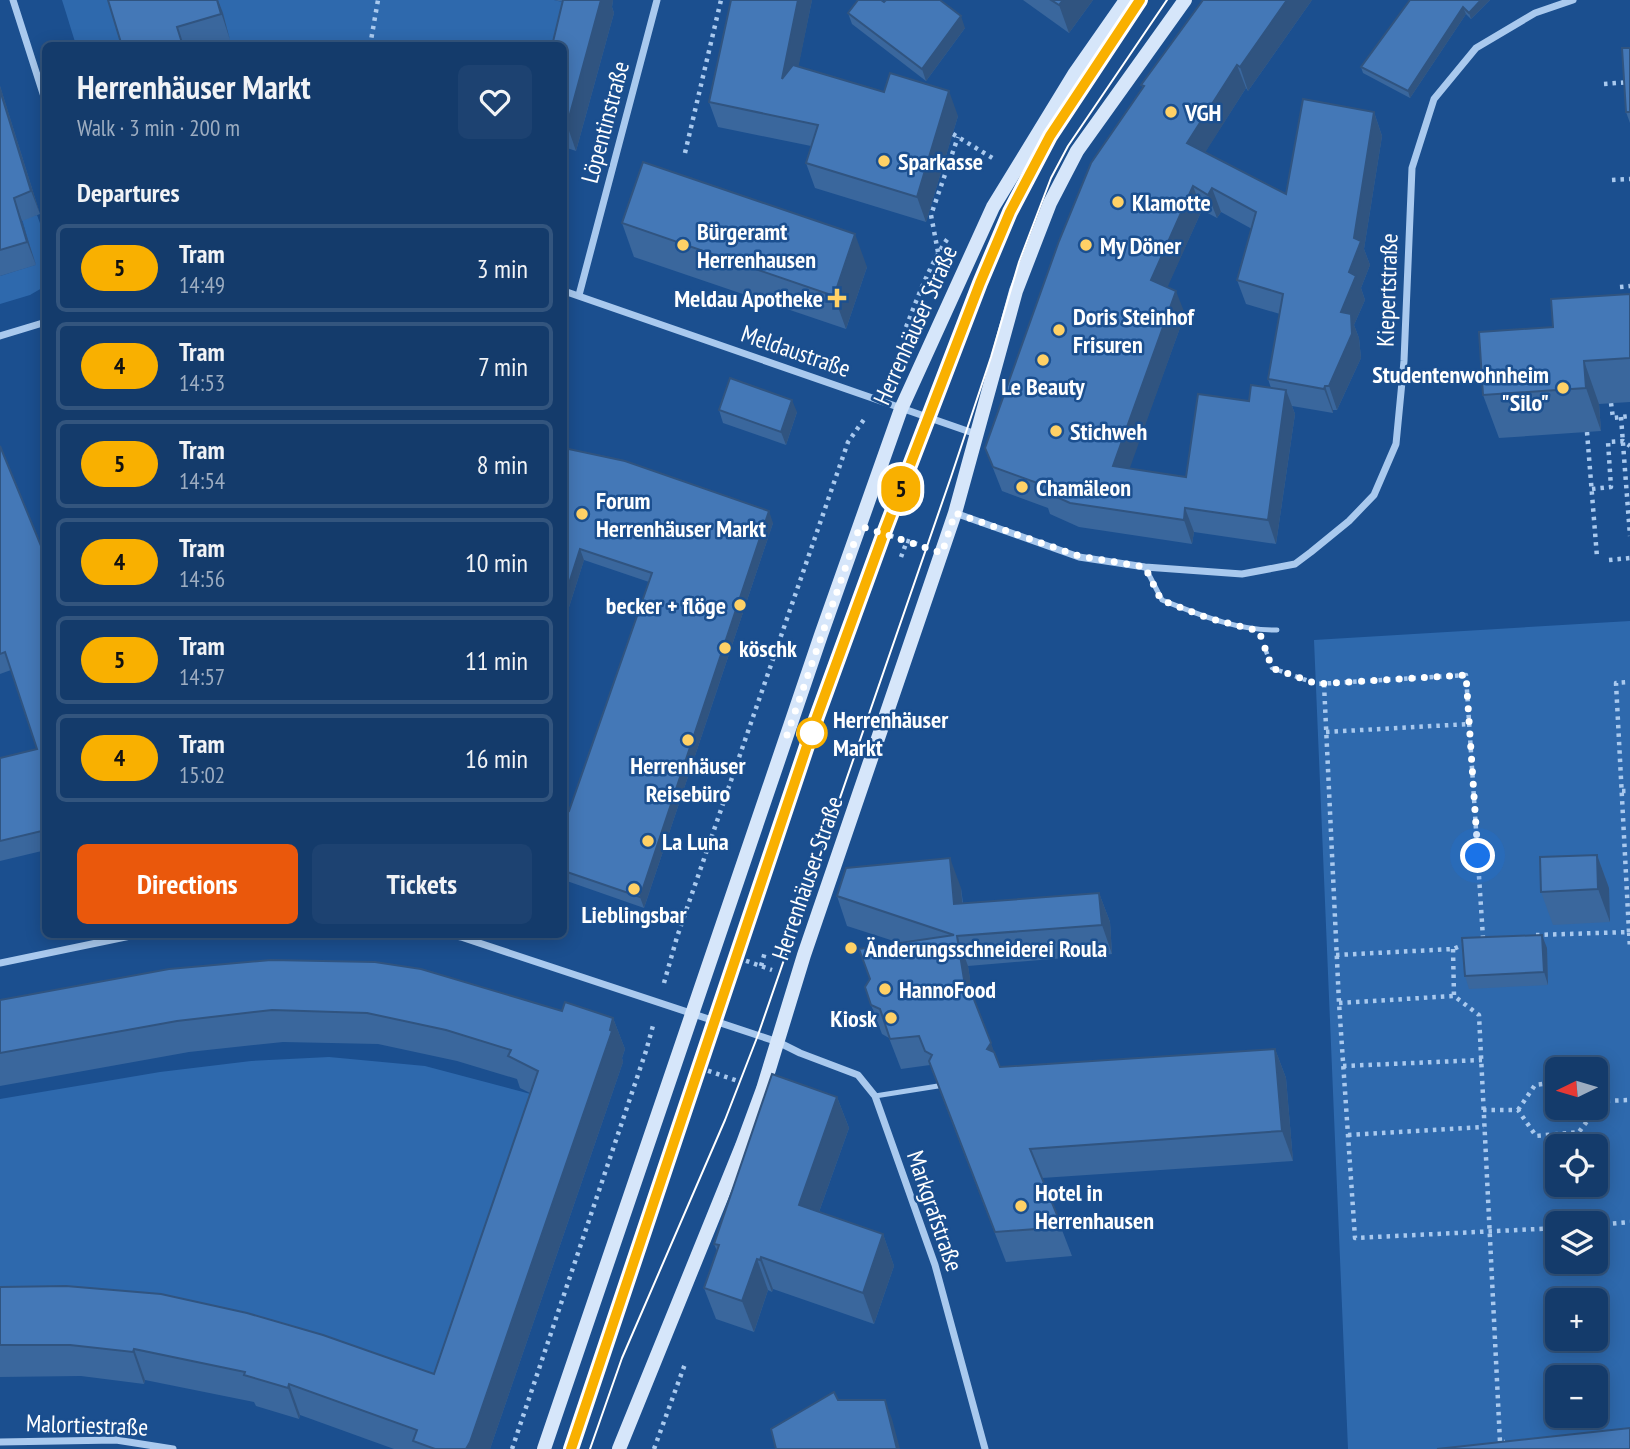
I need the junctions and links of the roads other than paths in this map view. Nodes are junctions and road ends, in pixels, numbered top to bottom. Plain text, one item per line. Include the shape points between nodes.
1 (13, 0) edge
2 (657, 0) edge
3 (1126, 0) edge
4 (1185, 0) edge
5 (1573, 0) edge
6 (42, 91) edge
7 (567, 292) edge
8 (579, 295) junction
9 (42, 323) edge
10 (0, 336) edge
11 (901, 409) junction
12 (976, 434) junction
13 (955, 513) junction
14 (1145, 567) junction
15 (1277, 630) dead end
16 (121, 938) edge
17 (464, 938) edge
18 (0, 963) edge
19 (694, 1014) junction
20 (778, 1042) junction
21 (938, 1086) edge
22 (875, 1096) junction
23 (116, 1440) junction
24 (0, 1442) edge
25 (114, 1449) edge
26 (173, 1449) edge
27 (544, 1449) edge
28 (619, 1449) edge
29 (985, 1449) edge

1 - 6 street
2 - 8 street, Löpentinstraße
3 - 11 street, Herrenhäuser Straße via 993,207
4 - 12 street, Herrenhäuser Straße via 1077,151 1051,203 1016,291
5 - 14 street, Kiepertstraße via 1535,13 1476,48 1434,99 1412,168 1396,444 1374,495 1295,564 1242,574
7 - 8 street, Meldaustraße
8 - 11 street, Meldaustraße
9 - 10 street
11 - 12 street, Meldaustraße
11 - 19 street, Herrenhäuser Straße
12 - 13 street, Herrenhäuser Straße
13 - 14 street, Kiepertstraße via 1079,556
13 - 20 street, Herrenhäuser Straße
14 - 15 lane via 1161,600 1208,618 1259,631
16 - 18 street
17 - 19 street
19 - 20 street
19 - 27 street, Herrenhäuser Straße
20 - 22 street, Markgrafstraße via 858,1074
20 - 28 street, Herrenhäuser Straße via 742,1146
21 - 22 lane
22 - 29 street, Markgrafstraße via 935,1265
23 - 24 street, Malortiestraße
23 - 25 street
23 - 26 street, Malortiestraße

